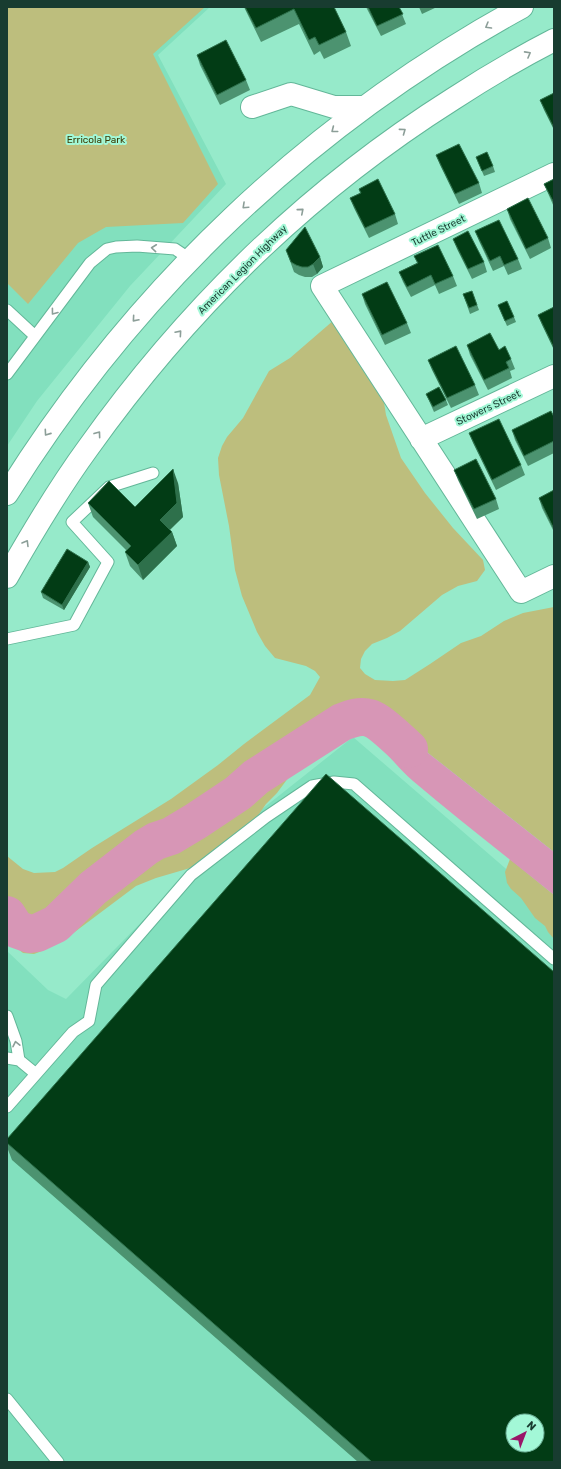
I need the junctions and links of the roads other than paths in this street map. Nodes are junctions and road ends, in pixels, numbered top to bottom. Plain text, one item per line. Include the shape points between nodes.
1 (522, 7) edge
2 (554, 40) edge
3 (252, 107) dead end
4 (364, 107) junction
5 (554, 174) edge
6 (190, 259) junction
7 (7, 310) edge
8 (35, 336) junction
9 (7, 374) edge
10 (554, 376) edge
11 (421, 439) junction
12 (152, 473) dead end
13 (7, 494) edge
14 (554, 576) edge
15 (7, 577) edge
16 (7, 640) edge
17 (554, 959) edge
18 (7, 1016) edge
19 (7, 1058) edge
20 (19, 1060) junction
21 (36, 1074) junction
22 (7, 1107) edge
23 (7, 1399) edge
24 (58, 1462) edge

1 -> 4 main road via 453,47
15 -> 2 main road, American Legion Highway via 66,480 133,387 182,329 261,247 348,172 410,126 479,82
3 - 4 main road via 291,94 334,107
4 -> 6 main road via 274,179
5 - 11 main road, Tuttle Street via 322,286
6 -> 8 lane via 175,249 137,246 107,249 90,263
6 -> 13 main road via 90,374 42,439
7 - 8 lane
8 - 9 lane
10 - 11 main road, Stowers Street
11 - 14 main road via 521,592
12 - 16 lane via 109,487 72,522 108,562 74,625
17 - 21 lane via 354,784 334,782 312,786 266,817 191,875 96,985 89,1021 73,1032
20 -> 18 lane via 16,1041
19 - 20 lane
20 - 21 lane
21 - 22 lane
23 - 24 lane

